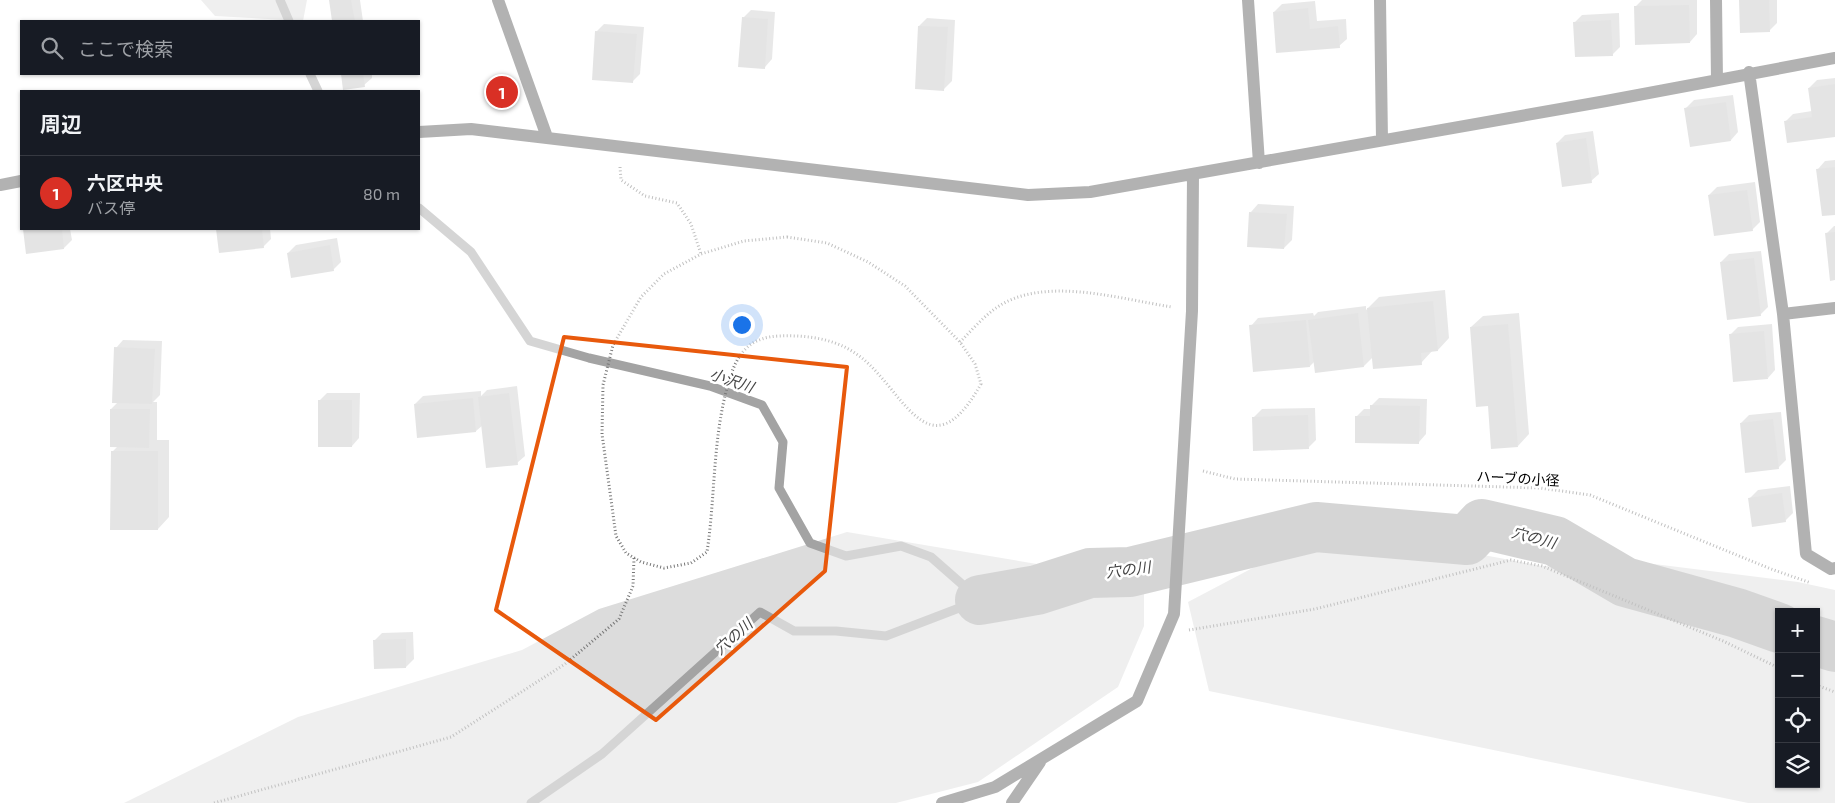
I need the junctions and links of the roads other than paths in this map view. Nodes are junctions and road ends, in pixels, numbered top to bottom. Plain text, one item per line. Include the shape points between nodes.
1 (498, 0) edge
2 (1248, 0) edge
3 (1380, 0) edge
4 (1716, 0) edge
5 (1835, 58) edge
6 (1749, 72) junction
7 (1717, 80) junction
8 (420, 132) edge
9 (547, 137) junction
10 (1382, 140) junction
11 (1259, 163) junction
12 (1193, 175) junction
13 (20, 182) edge
14 (0, 185) edge
15 (1835, 308) edge
16 (1783, 314) junction
17 (1835, 568) edge
18 (1043, 758) junction
19 (942, 803) edge
20 (1012, 803) edge

1 - 9 street
2 - 11 street
3 - 10 street
4 - 7 street
5 - 6 street
6 - 7 street
6 - 16 street
7 - 10 street
8 - 9 street via 471,129
9 - 12 street via 1028,195 1090,192
10 - 11 street
11 - 12 street
12 - 18 street via 1192,311 1174,614 1137,701
13 - 14 street
15 - 16 street
16 - 17 street via 1806,554 1831,569
18 - 19 street via 995,787
18 - 20 street

